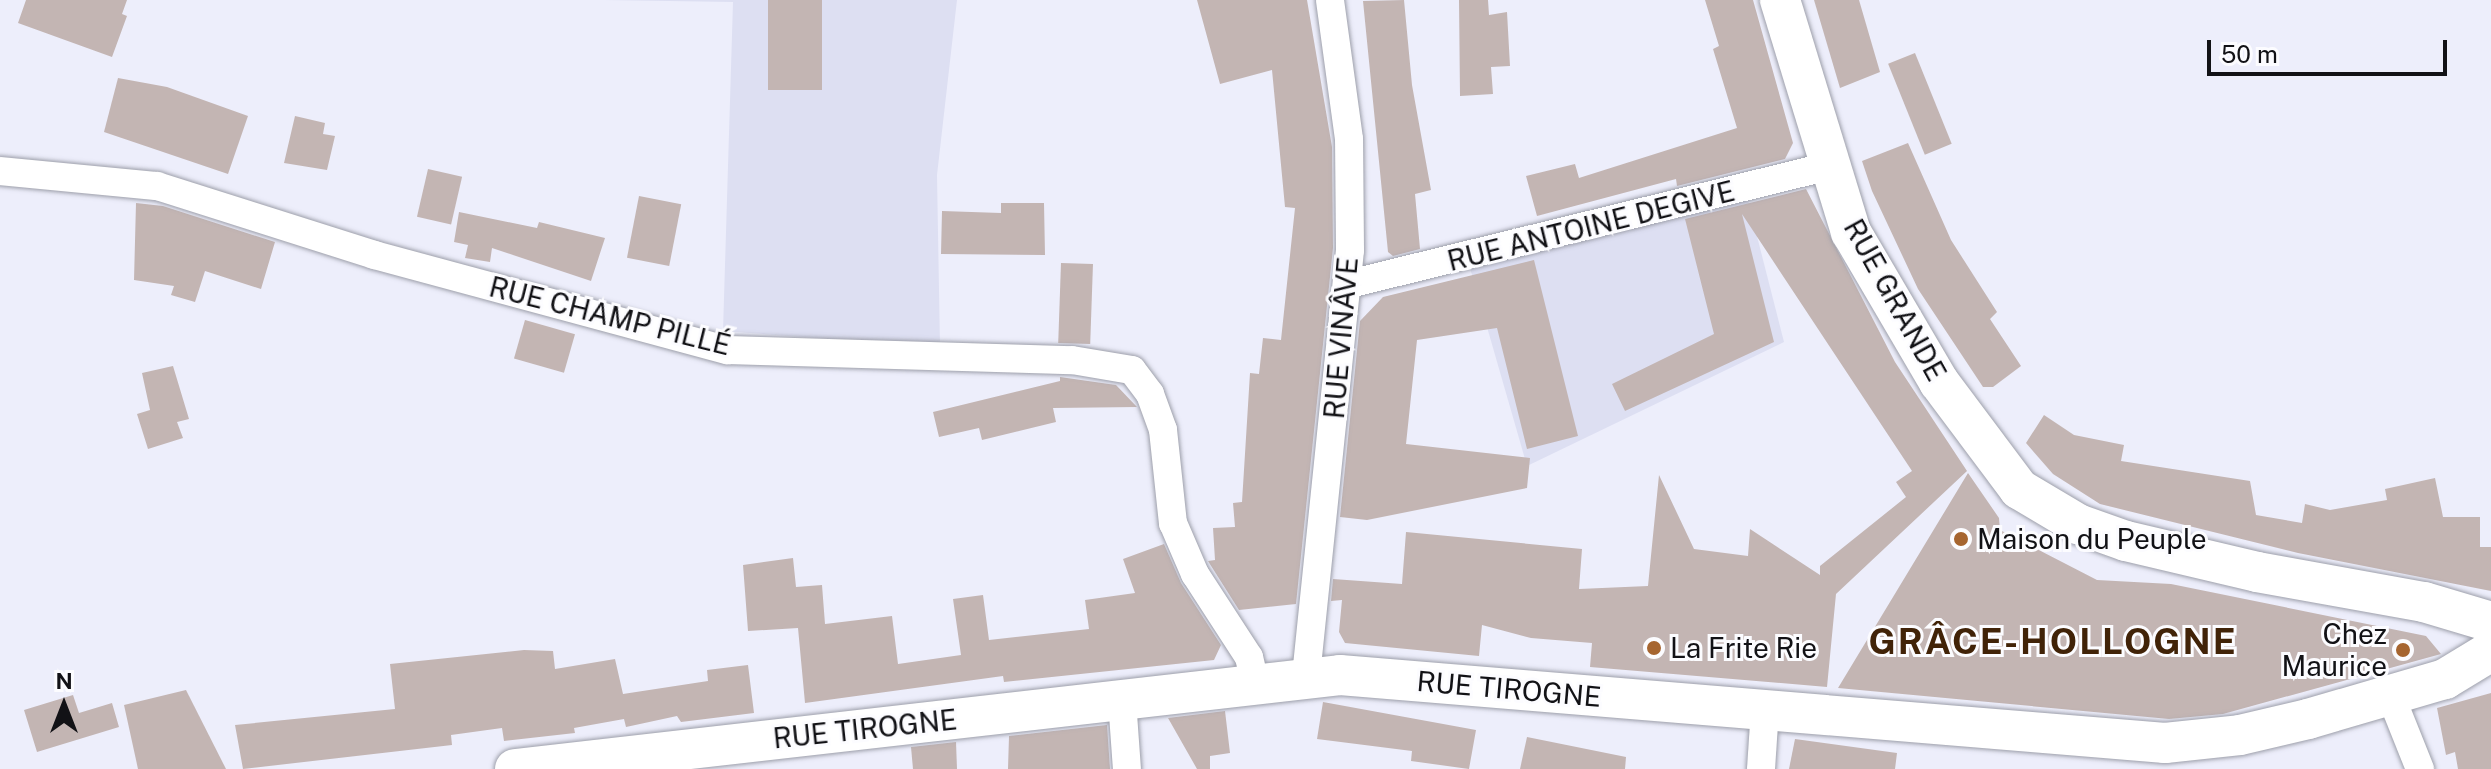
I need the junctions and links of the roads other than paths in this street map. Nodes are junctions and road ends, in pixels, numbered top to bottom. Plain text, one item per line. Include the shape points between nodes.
1 (1330, 0) edge
2 (1780, 0) edge
3 (1832, 165) junction
4 (0, 171) edge
5 (1349, 284) junction
6 (2491, 622) edge
7 (2491, 651) edge
8 (1306, 676) junction
9 (1255, 682) junction
10 (2390, 694) junction
11 (1122, 700) junction
12 (1765, 709) junction
13 (515, 769) edge
14 (1127, 769) edge
15 (1761, 769) edge
16 (2420, 769) edge

1 - 5 street, RUE VINÂVE via 1349,139
2 - 3 street, RUE GRANDE
3 - 5 street, RUE ANTOINE DEGIVE
3 - 6 street, RUE GRANDE via 1859,246 1939,382 2019,489 2078,524 2126,541 2257,572 2400,597
4 - 9 street, RUE CHAMP PILLÉ via 157,186 374,255 727,350 1072,360 1132,370 1150,394 1163,430 1173,523 1195,574 1249,657
5 - 8 street, RUE VINÂVE
7 - 10 street, RUE TIROGNE via 2445,679
8 - 9 street, RUE TIROGNE
8 - 12 street, RUE TIROGNE
9 - 11 street, RUE TIROGNE
10 - 12 street, RUE TIROGNE via 2240,735 2165,743
10 - 16 street
11 - 13 street, RUE TIROGNE
11 - 14 street
12 - 15 street

